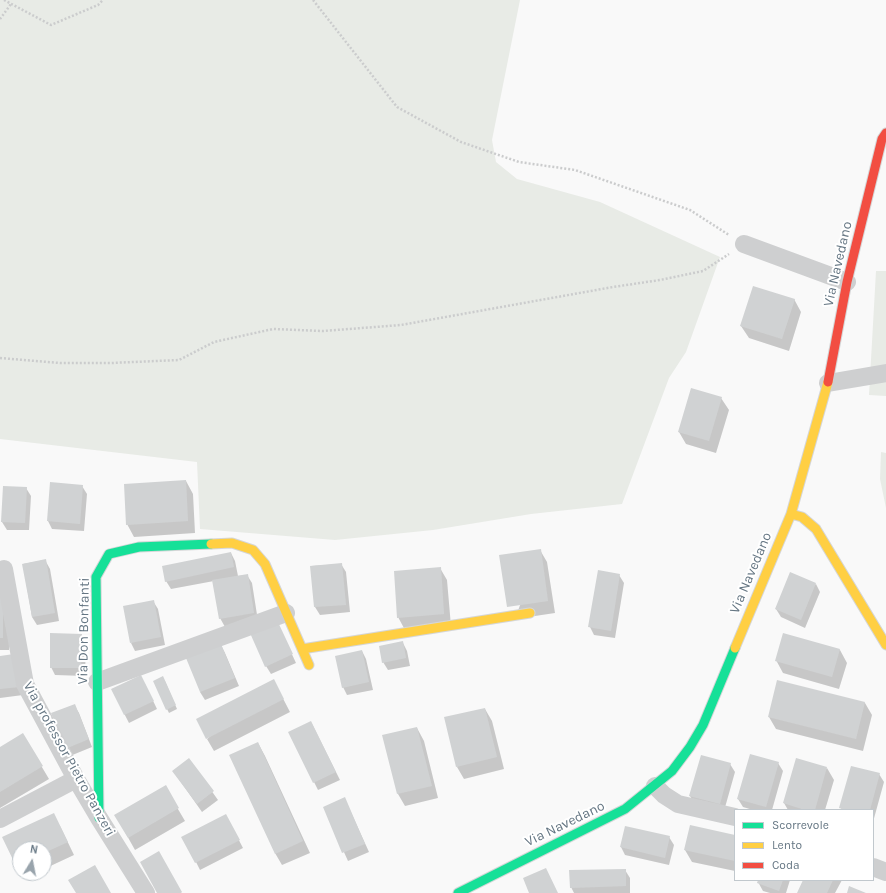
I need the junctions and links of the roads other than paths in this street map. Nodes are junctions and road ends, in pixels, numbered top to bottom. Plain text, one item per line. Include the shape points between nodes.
1 (886, 133) edge
2 (744, 244) road end
3 (848, 282) junction
4 (886, 373) edge
5 (828, 383) junction
6 (791, 514) junction
7 (4, 569) dead end
8 (286, 613) junction
9 (530, 613) dead end
10 (886, 645) edge
11 (302, 650) junction
12 (309, 665) dead end
13 (97, 682) junction
14 (76, 779) junction
15 (655, 786) junction
16 (734, 817) edge
17 (99, 818) junction
18 (0, 819) edge
19 (874, 867) edge
20 (886, 872) edge
21 (146, 893) edge
22 (458, 893) edge

1 - 3 street, Via Navedano via 882,139
2 - 3 street
3 - 5 street, Via Navedano
4 - 5 street
5 - 6 street, Via Navedano
6 - 10 street via 802,517 816,529
6 - 15 street, Via Navedano via 703,725 672,771
7 - 14 street, Via professor Pietro Panzeri via 25,684
8 - 11 street, Via Don Bonfanti
8 - 13 street
8 - 13 street, Via Don Bonfanti via 265,564 252,550 232,543 139,547 109,554 96,577
9 - 11 street
11 - 12 street, Via Don Bonfanti
13 - 17 street, Via Don Bonfanti
14 - 17 street, Via professor Pietro Panzeri
14 - 18 street
15 - 16 street via 678,804
15 - 22 street, Via Navedano via 625,809
17 - 21 street, Via professor Pietro Panzeri
19 - 20 street

